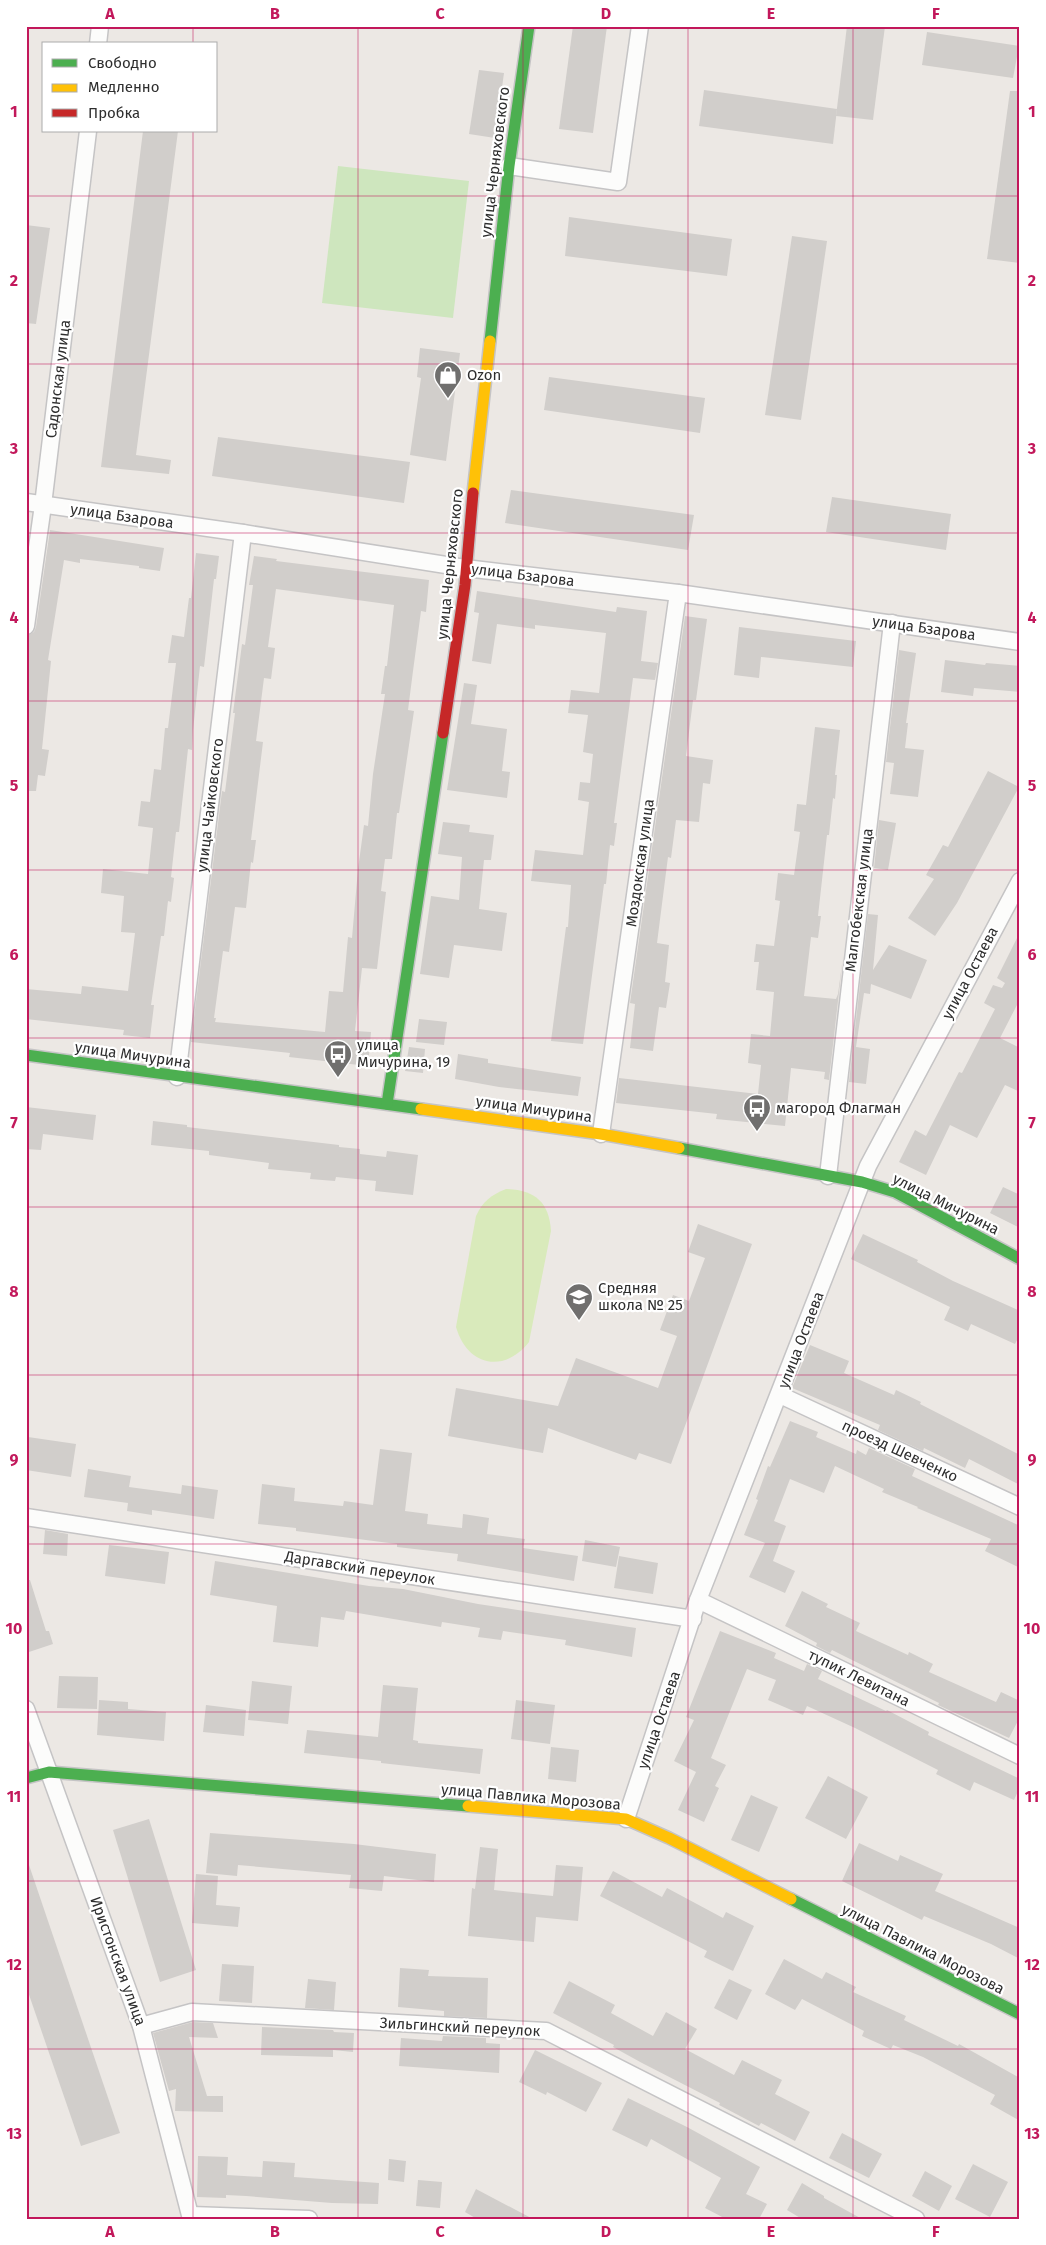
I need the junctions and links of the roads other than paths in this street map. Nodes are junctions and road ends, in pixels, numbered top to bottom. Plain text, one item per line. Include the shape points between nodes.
1 (100, 26) edge
2 (529, 26) edge
3 (640, 26) edge
4 (98, 42) edge
5 (88, 132) edge
6 (509, 166) junction
7 (26, 502) edge
8 (43, 505) junction
9 (243, 533) junction
10 (464, 568) junction
11 (678, 593) junction
12 (892, 623) junction
13 (26, 626) edge
14 (1020, 642) edge
15 (1020, 881) edge
16 (26, 1056) edge
17 (177, 1077) junction
18 (387, 1104) junction
19 (601, 1134) junction
20 (828, 1176) junction
21 (862, 1182) junction
22 (1020, 1259) edge
23 (780, 1395) junction
24 (1020, 1507) edge
25 (26, 1517) edge
26 (698, 1600) junction
27 (693, 1619) junction
28 (26, 1709) edge
29 (1020, 1756) edge
30 (49, 1772) junction
31 (26, 1778) edge
32 (626, 1819) junction
33 (1020, 2014) edge
34 (141, 2026) junction
35 (191, 2217) edge
36 (309, 2219) edge
37 (916, 2219) edge

1 - 4 street
2 - 6 street, улица Черняховского
3 - 6 street via 618,182
5 - 8 street, Садонская улица
6 - 10 street, улица Черняховского
7 - 8 street, улица Бзарова
8 - 9 street, улица Бзарова
8 - 13 street, Садонская улица
9 - 10 street, улица Бзарова
9 - 17 street, улица Чайковского
10 - 11 street, улица Бзарова
10 - 18 street, улица Черняховского via 464,594
11 - 12 street, улица Бзарова
11 - 19 street, Моздокская улица
12 - 14 street, улица Бзарова
12 - 20 street, Малгобекская улица
15 - 21 street, улица Остаева
16 - 17 street, улица Мичурина
17 - 18 street, улица Мичурина
18 - 19 street, улица Мичурина
19 - 20 street, улица Мичурина
20 - 21 street, улица Мичурина
21 - 22 street, улица Мичурина via 894,1192
21 - 23 street, улица Остаева
23 - 24 street, проезд Шевченко
23 - 26 street, улица Остаева
25 - 27 street, Даргавский переулок
26 - 27 street, улица Остаева
26 - 29 street, тупик Левитана
27 - 32 street, улица Остаева
28 - 30 street, Иристонская улица
30 - 31 street, улица Павлика Морозова
30 - 32 street, улица Павлика Морозова
30 - 34 street, Иристонская улица
32 - 33 street, улица Павлика Морозова
34 - 35 street, Иристонская улица
34 - 37 street, Зильгинский переулок via 192,2012 546,2031
35 - 36 street

